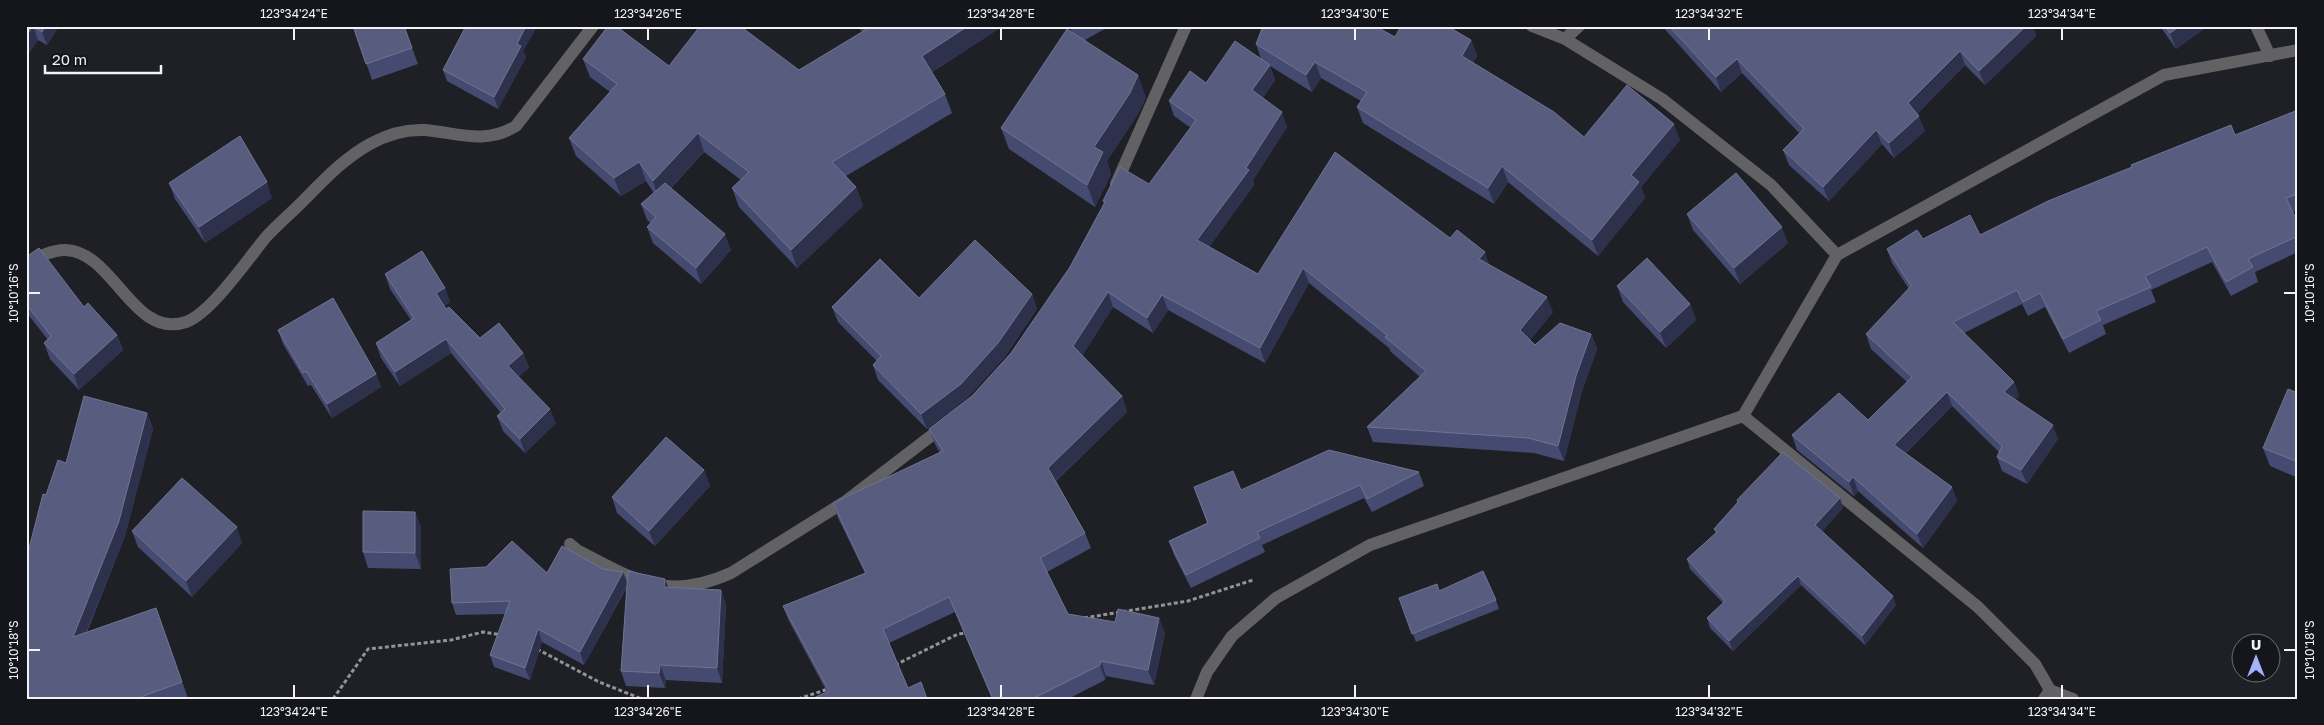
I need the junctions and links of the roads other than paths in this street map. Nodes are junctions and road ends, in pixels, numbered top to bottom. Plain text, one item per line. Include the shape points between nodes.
1 (593, 26) edge
2 (1186, 26) edge
3 (1532, 26) edge
4 (1579, 26) edge
5 (2256, 26) edge
6 (1565, 39) junction
7 (2298, 50) edge
8 (2270, 56) junction
9 (1110, 194) edge
10 (1837, 255) junction
11 (26, 263) edge
12 (957, 416) edge
13 (1743, 416) junction
14 (570, 544) dead end
15 (2047, 694) edge
16 (1196, 699) edge
17 (2073, 699) edge

1 - 11 street via 522,118 506,132 476,137 422,130 391,135 370,144 340,165 268,236 219,294 186,322 168,324 148,318 97,264 81,254 65,250 42,255
2 - 9 street
3 - 6 street
4 - 6 street
5 - 8 street
6 - 10 street via 1662,99 1771,185
7 - 8 street
8 - 10 street via 2157,79
10 - 13 street
12 - 14 street via 846,502 755,559 711,582 686,587 637,581
13 - 15 street via 1978,607 2035,664
13 - 16 street via 1370,545 1276,598 1232,636 1207,672
15 - 17 street

